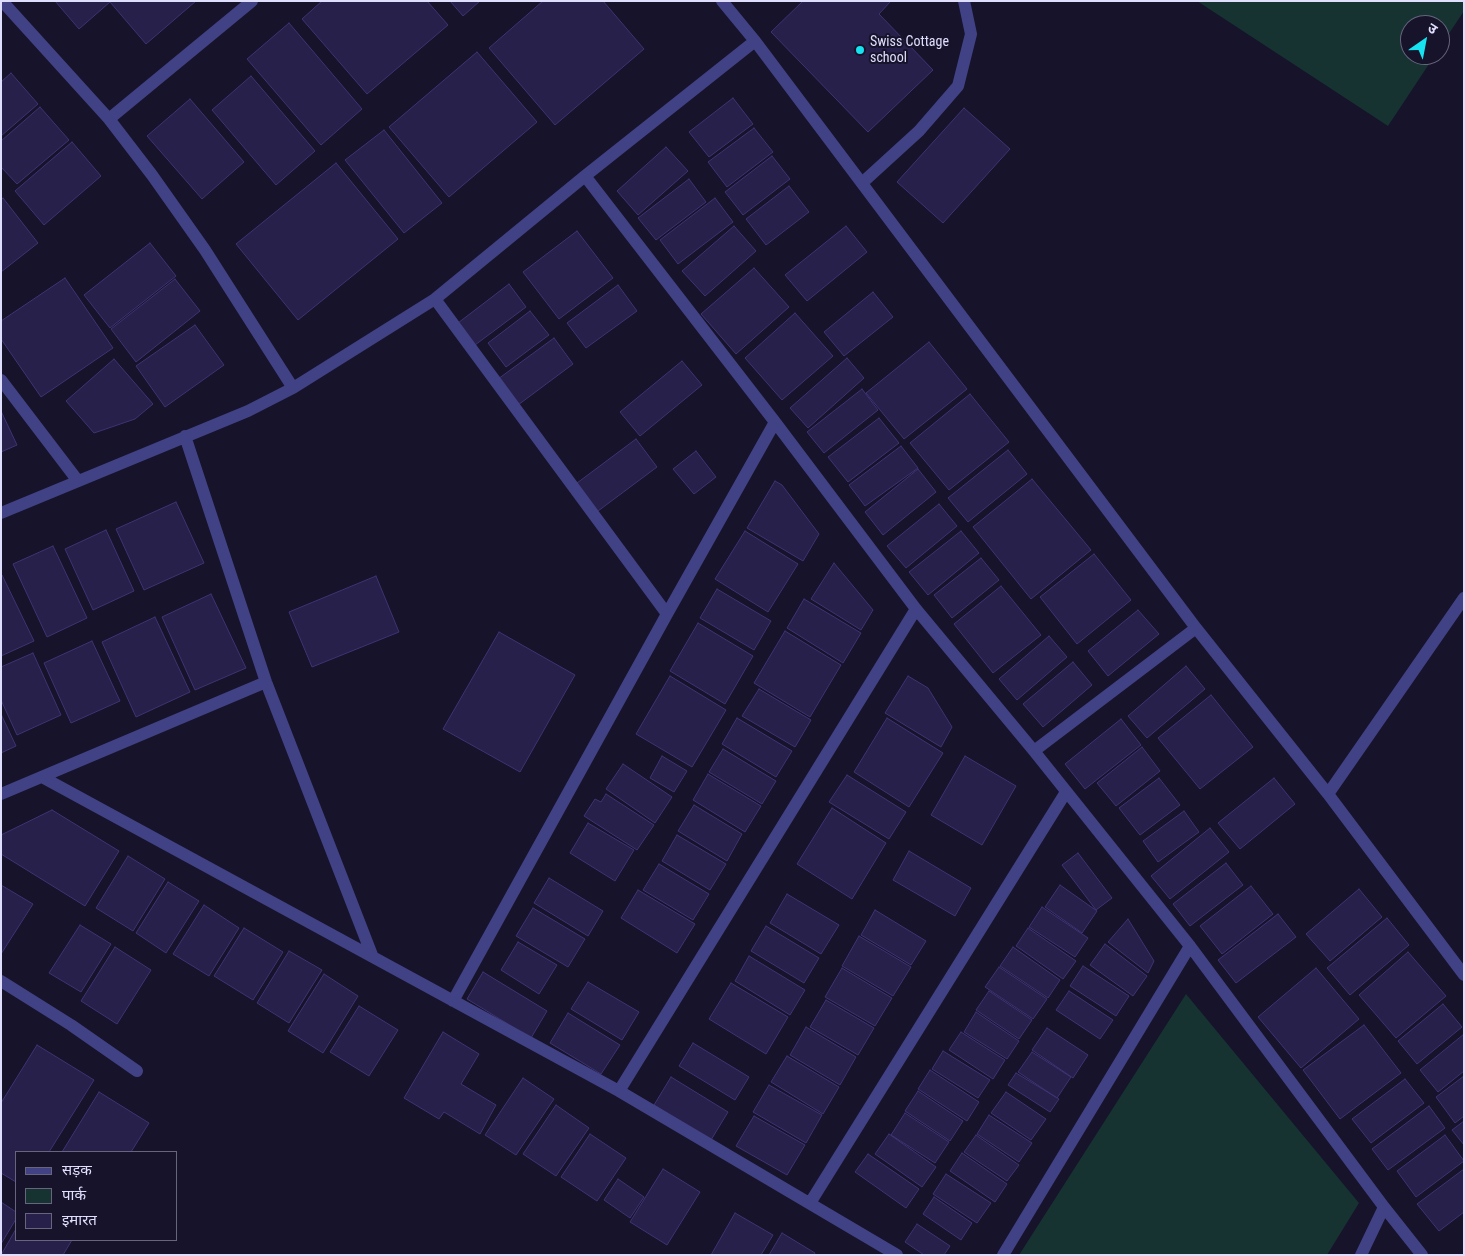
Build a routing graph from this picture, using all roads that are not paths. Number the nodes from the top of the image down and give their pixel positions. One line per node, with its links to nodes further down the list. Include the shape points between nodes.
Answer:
1 (2, 1): 6 (street)
2 (252, 1): 6 (street)
3 (722, 1): 5 (street)
4 (964, 1): 8 (street, via 971,34 958,86 919,132)
5 (755, 41): 7 (street); 8 (street)
6 (110, 119): 11 (street, via 205,250)
7 (585, 176): 9 (street); 12 (street)
8 (862, 184): 19 (street)
9 (435, 299): 11 (street); 18 (street)
10 (1, 380): 14 (street)
11 (294, 388): 13 (street, via 248,411)
12 (775, 422): 17 (street); 18 (street)
13 (185, 436): 14 (street); 20 (street)
14 (78, 481): 15 (street)
15 (1, 513)
16 (1464, 598): 25 (street)
17 (916, 609): 21 (street); 32 (street)
18 (667, 614): 30 (street)
19 (1196, 628): 21 (street); 25 (street)
20 (266, 682): 22 (street); 27 (street)
21 (1034, 750): 23 (street)
22 (42, 777): 24 (street); 27 (street)
23 (1066, 792): 26 (street); 33 (street)
24 (1, 794)
25 (1328, 794): 28 (street)
26 (1190, 946): 34 (street); 36 (street)
27 (372, 955): 30 (street)
28 (1464, 975)
29 (1, 981): 31 (street)
30 (453, 1001): 32 (street)
31 (137, 1071)
32 (620, 1091): 33 (street)
33 (810, 1204): 35 (street)
34 (1384, 1207): 37 (street); 38 (street)
35 (897, 1255)
36 (1003, 1255)
37 (1360, 1255)
38 (1422, 1255)

